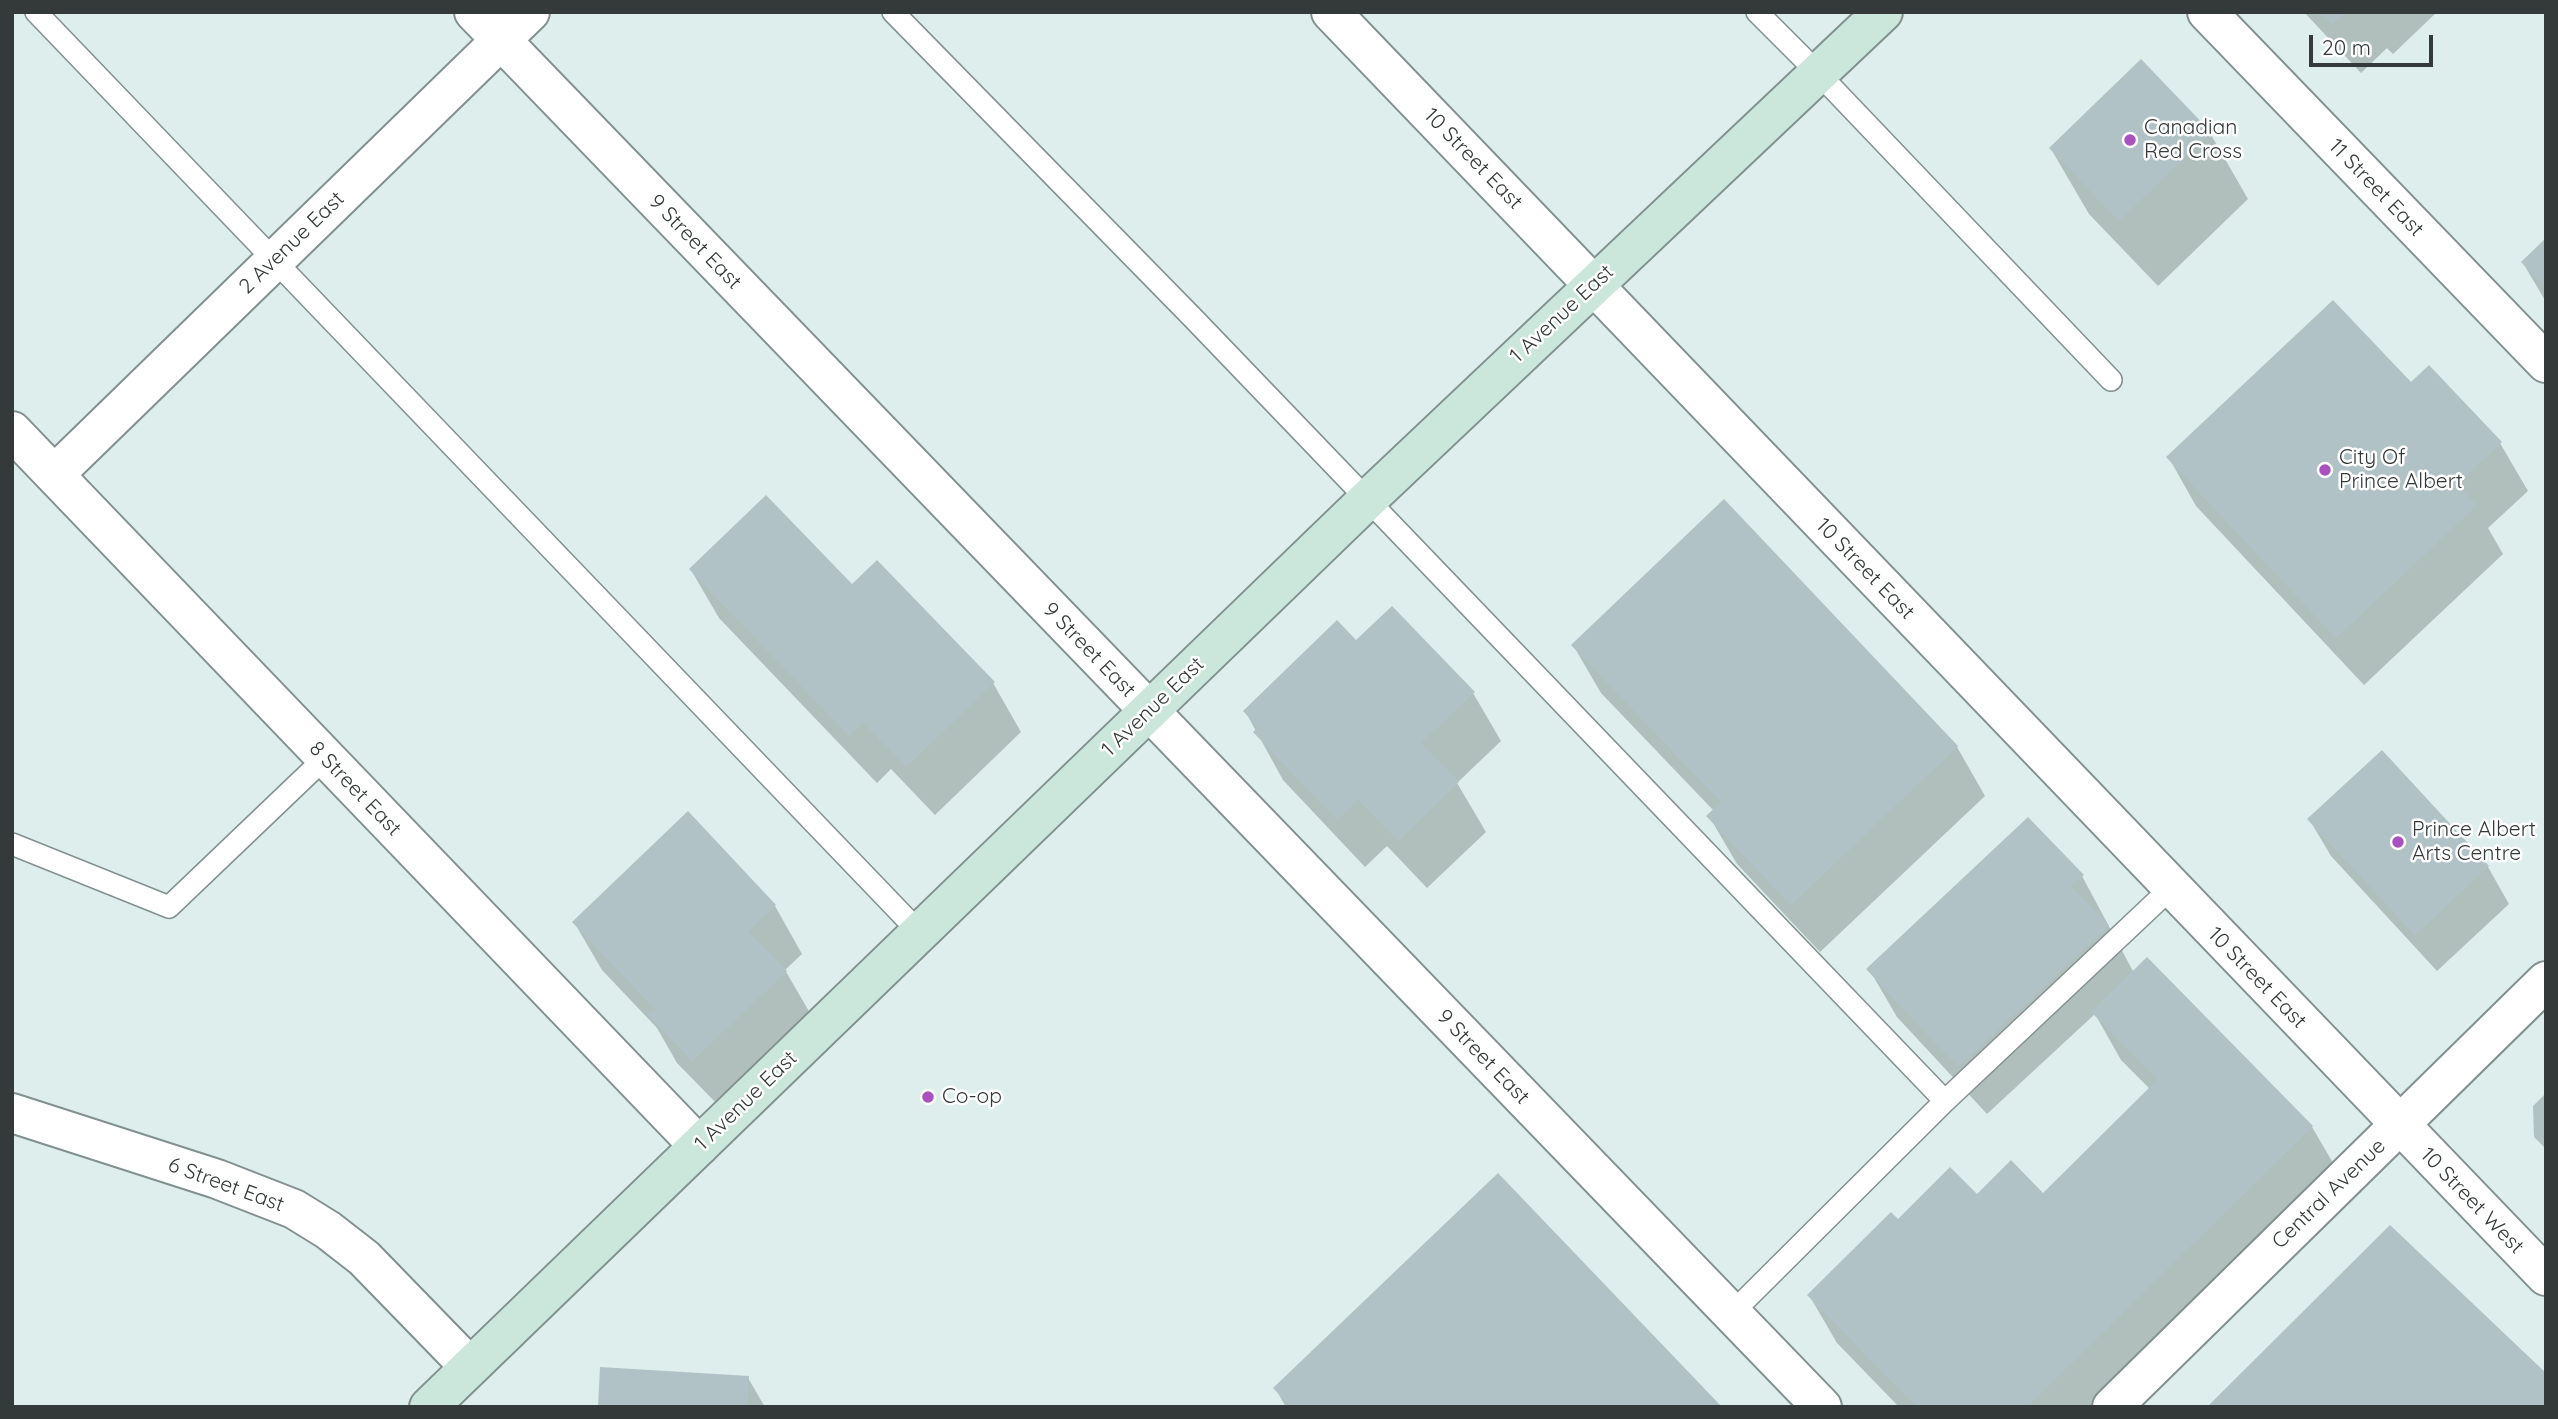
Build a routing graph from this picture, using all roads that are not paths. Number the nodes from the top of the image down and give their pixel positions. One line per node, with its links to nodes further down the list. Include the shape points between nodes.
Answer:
1 (36, 12): 11 (lane)
2 (474, 12): 9 (street, 9 Street East)
3 (530, 12): 9 (street, 2 Avenue East)
4 (893, 12): 17 (lane)
5 (1331, 12): 12 (street, 10 Street East)
6 (1757, 12): 10 (lane)
7 (1883, 12): 10 (street, 1 Avenue East)
8 (2207, 12): 13 (street, 11 Street East)
9 (501, 40): 11 (street, 2 Avenue East); 18 (street, 9 Street East)
10 (1819, 74): 12 (street, 1 Avenue East); 14 (lane)
11 (275, 259): 16 (street, 2 Avenue East); 22 (lane)
12 (1593, 285): 17 (street, 1 Avenue East); 21 (street, 10 Street East)
13 (2546, 363)
14 (2111, 380)
15 (12, 431): 16 (street, 8 Street East)
16 (55, 474): 19 (street, 8 Street East)
17 (1367, 500): 18 (street, 1 Avenue East); 24 (lane)
18 (1148, 711): 22 (street, 1 Avenue East); 29 (street, 9 Street East)
19 (325, 758): 20 (lane, via 169,907); 27 (street, 8 Street East)
20 (12, 844)
21 (2171, 888): 24 (lane); 26 (street, 10 Street East)
22 (920, 933): 27 (street, 1 Avenue East)
23 (2546, 981): 26 (street, Central Avenue)
24 (1945, 1101): 29 (lane)
25 (12, 1113): 30 (street, 6 Street East, via 294,1209 364,1258)
26 (2399, 1125): 28 (street, 10 Street West); 33 (street, Central Avenue)
27 (699, 1146): 30 (street, 1 Avenue East)
28 (2546, 1276)
29 (1732, 1313): 32 (street, 9 Street East)
30 (469, 1366): 31 (street, 1 Avenue East)
31 (429, 1407)
32 (1822, 1407)
33 (2112, 1407)

